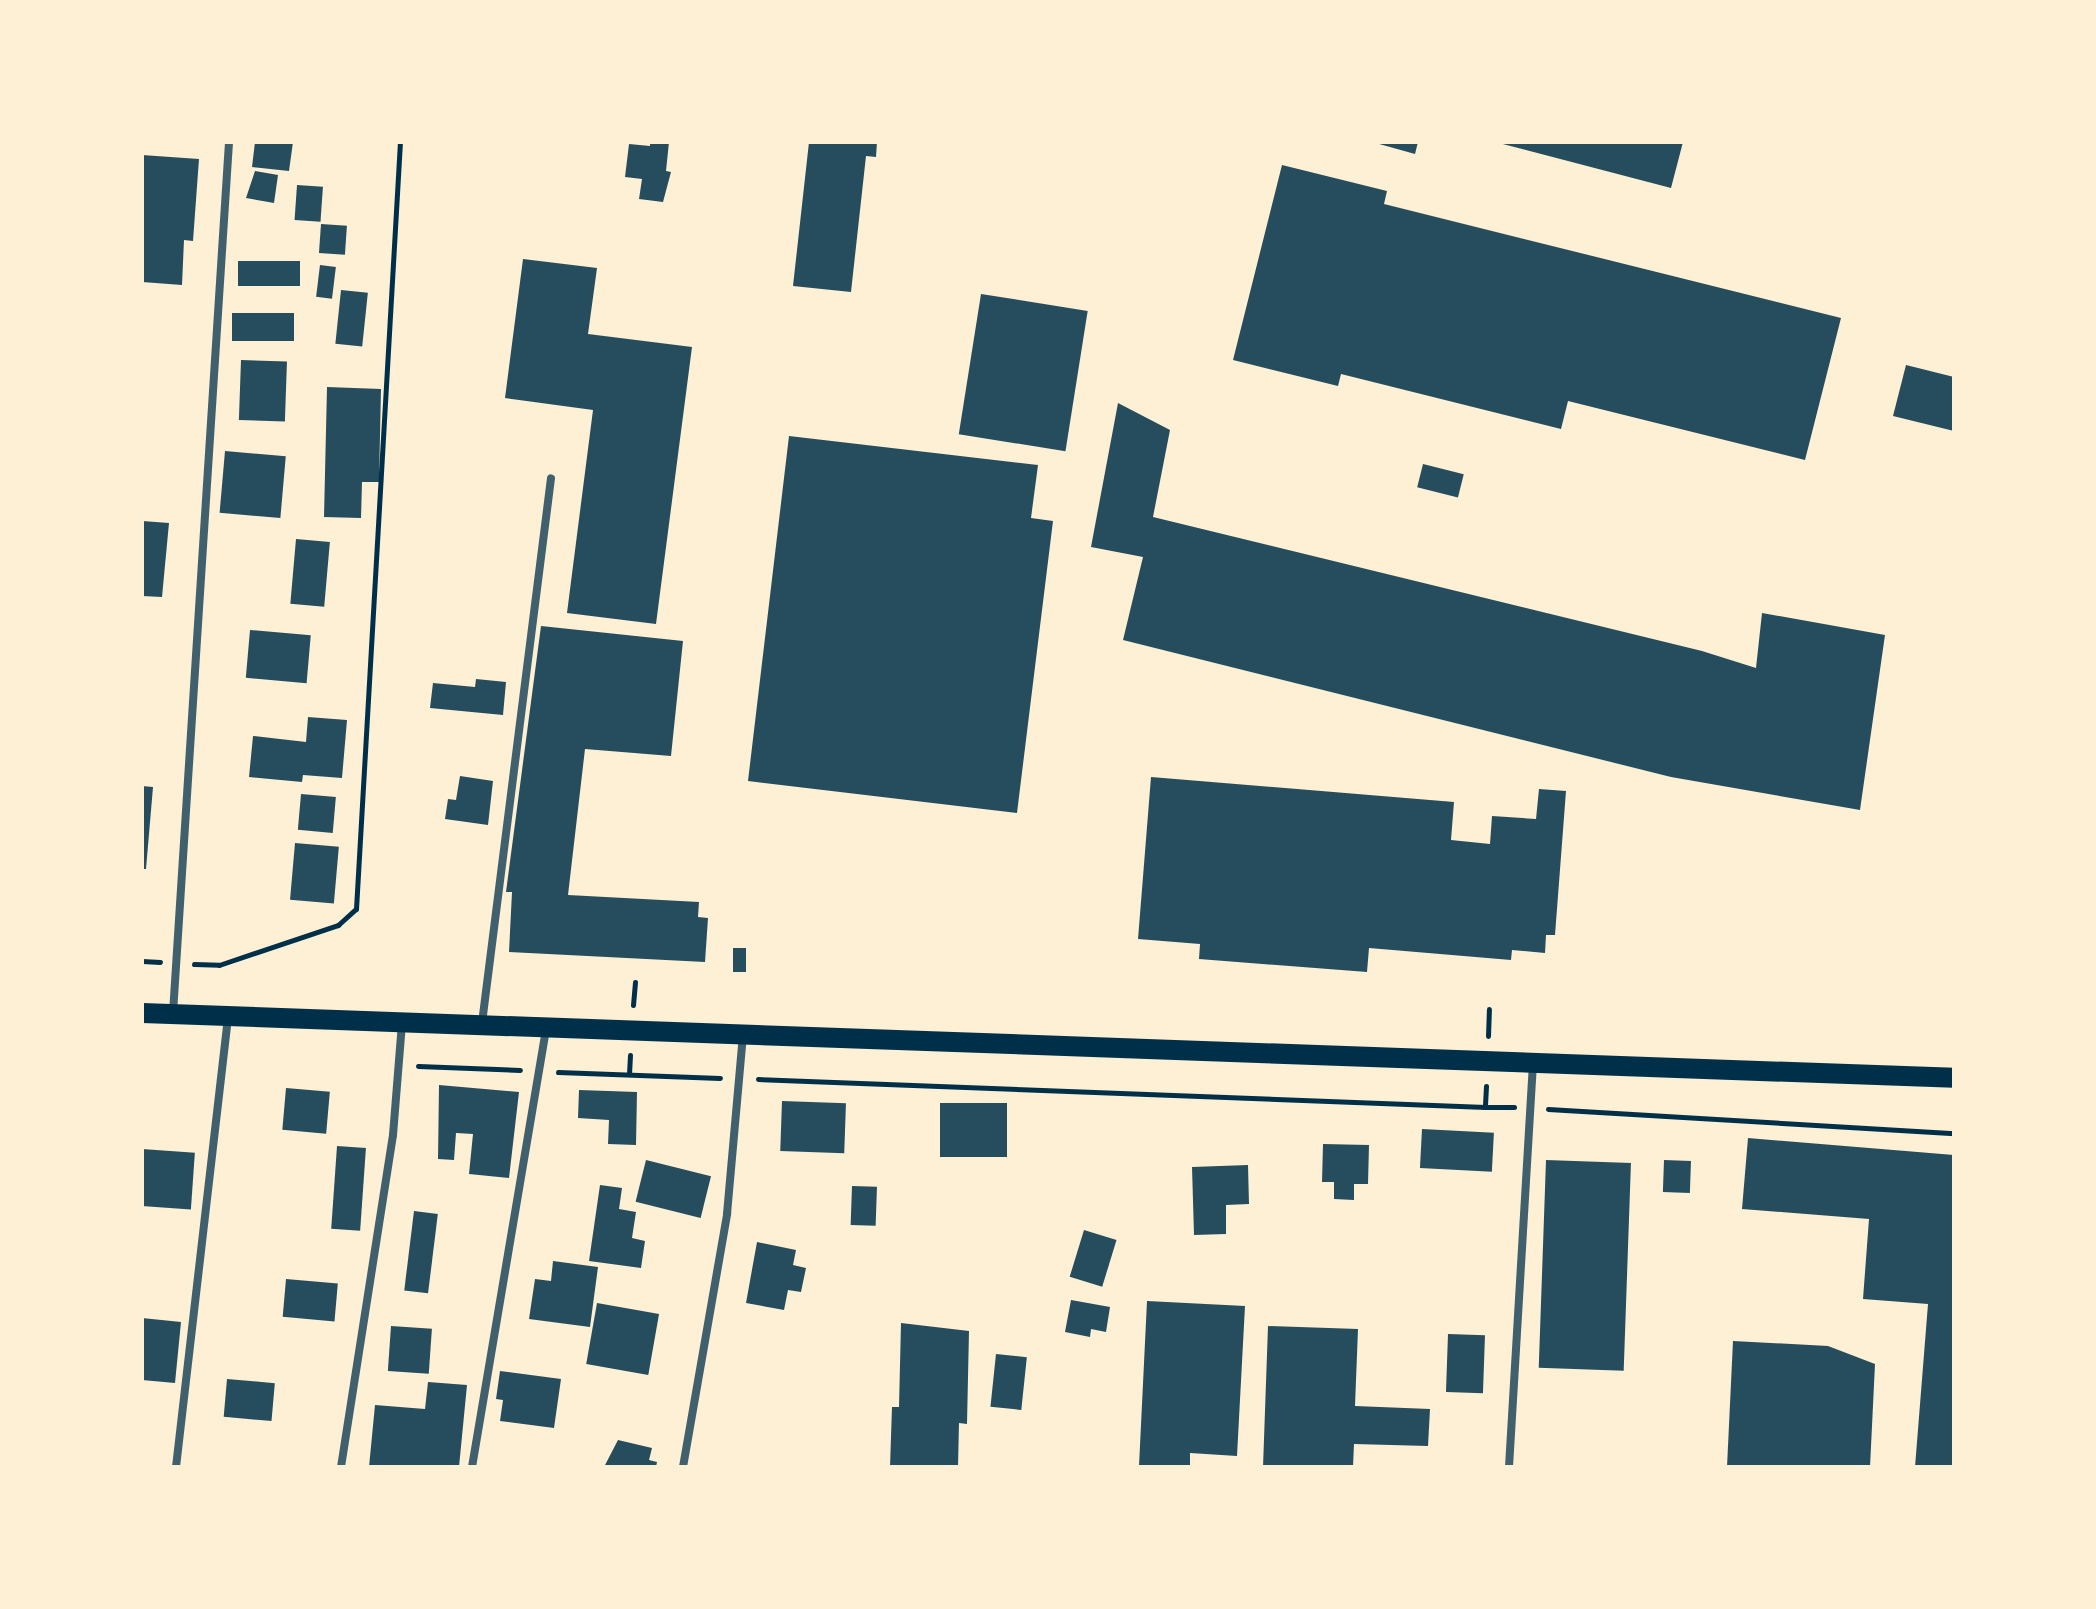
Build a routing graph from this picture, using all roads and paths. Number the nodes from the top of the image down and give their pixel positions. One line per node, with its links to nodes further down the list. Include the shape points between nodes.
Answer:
1 (229, 142): 7 (street)
2 (400, 142): 4 (path, via 356,909 338,925)
3 (551, 478): 10 (street)
4 (219, 965)
5 (1489, 1009): 13 (path)
6 (142, 1013): 7 (main road)
7 (173, 1014): 8 (main road)
8 (228, 1016): 9 (main road); 22 (street)
9 (402, 1021): 10 (main road); 15 (street)
10 (482, 1023): 11 (main road)
11 (547, 1025): 12 (main road); 16 (street)
12 (743, 1031): 13 (main road); 18 (street)
13 (1487, 1060): 14 (main road); 19 (path)
14 (1533, 1062): 17 (main road); 20 (street)
15 (399, 1065): 16 (path); 23 (street, via 393,1135)
16 (539, 1071): 18 (path); 24 (street)
17 (1954, 1078)
18 (740, 1079): 19 (path); 25 (street, via 727,1214)
19 (1485, 1107): 20 (path)
20 (1530, 1108): 21 (path); 26 (street)
21 (1954, 1133)
22 (176, 1467)
23 (341, 1467)
24 (472, 1467)
25 (683, 1467)
26 (1509, 1467)

